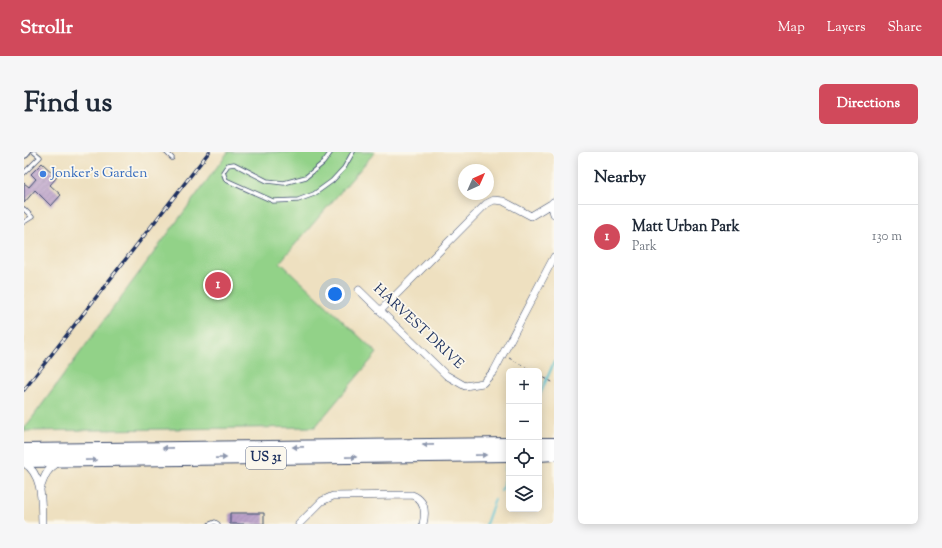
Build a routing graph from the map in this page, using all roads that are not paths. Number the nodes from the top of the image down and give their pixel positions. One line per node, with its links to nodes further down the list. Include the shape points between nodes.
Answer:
1 (34, 152): 6 (lane, via 40,157)
2 (166, 152): 5 (lane)
3 (331, 152): 4 (lane, via 323,163 306,177 284,183 267,181 234,164 228,165 223,172 226,180 273,201 298,200 314,194 332,181)
4 (354, 152)
5 (172, 158)
6 (24, 173)
7 (552, 202): 9 (street); 13 (street, via 531,216 503,201 494,200 486,204)
8 (24, 209): 10 (lane, via 32,217)
9 (554, 214)
10 (24, 222)
11 (554, 257): 13 (street, HARVEST DRIVE, via 494,371 483,383 465,386 446,375)
12 (359, 290): 13 (street, HARVEST DRIVE)
13 (380, 311)
14 (506, 444): 17 (highway, US 31, one-way to 17)
15 (542, 444): 16 (highway)
16 (554, 444)
17 (24, 450)
18 (554, 454): 20 (highway)
19 (506, 455): 21 (highway, US 31, one-way to 19)
20 (542, 455)
21 (63, 460): 22 (highway, US 31); 23 (street, via 48,470)
22 (24, 462): 23 (street, via 33,471)
23 (40, 489): 24 (street)
24 (42, 524)
25 (210, 524): 26 (lane)
26 (218, 524)
27 (299, 524): 28 (street, via 319,503 329,497 341,495 412,495 420,499 423,505)
28 (423, 524)

